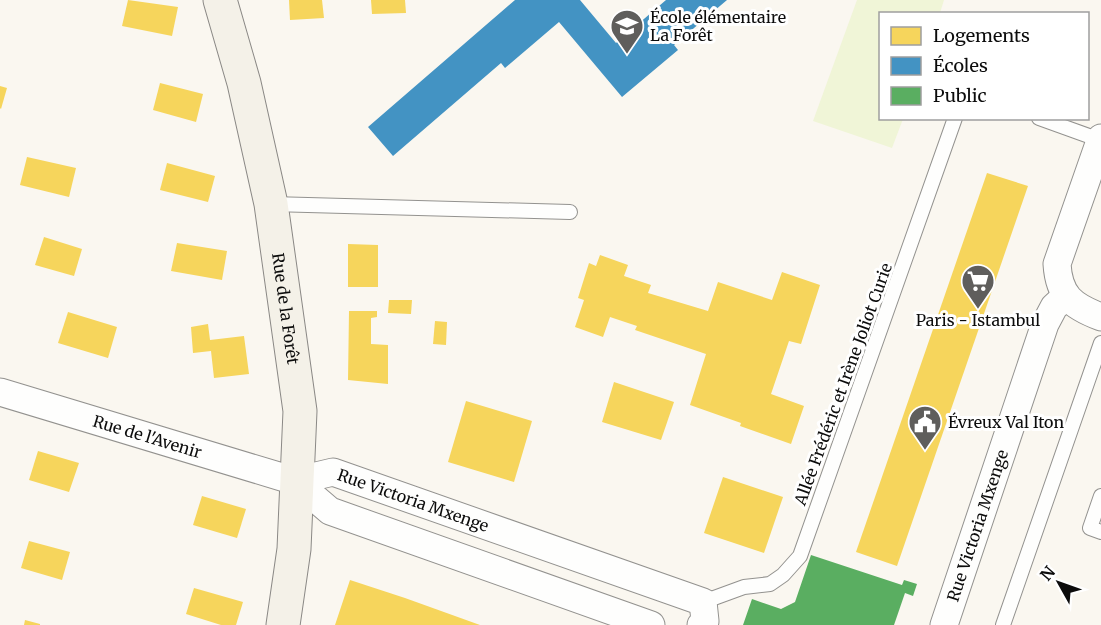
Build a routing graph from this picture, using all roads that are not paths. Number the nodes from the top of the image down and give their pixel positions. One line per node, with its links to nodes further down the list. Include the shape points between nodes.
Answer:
1 (220, 0): 5 (street, Rue de la Forêt, via 244,83)
2 (954, 120): 14 (lane, Allée Frédéric et Irène Joliot Curie, via 800,556 770,584 744,587)
3 (1045, 120): 4 (lane)
4 (1101, 139): 7 (street, via 1057,264 1059,283)
5 (271, 204): 6 (lane); 11 (street, Rue de la Forêt, via 300,411)
6 (570, 212)
7 (1066, 296): 8 (street, via 1081,309); 17 (street, Rue Victoria Mxenge, via 1054,307 1041,334)
8 (1101, 317)
9 (1101, 343): 18 (lane)
10 (0, 392): 11 (street, Rue de l'Avenir)
11 (295, 481): 14 (street, Rue Victoria Mxenge, via 333,472); 15 (street, Rue de la Forêt, via 294,549); 16 (street, via 330,511)
12 (1101, 496): 13 (lane, via 1090,528)
13 (1101, 532)
14 (702, 613)
15 (283, 625)
16 (651, 625)
17 (945, 625)
18 (1003, 625)

